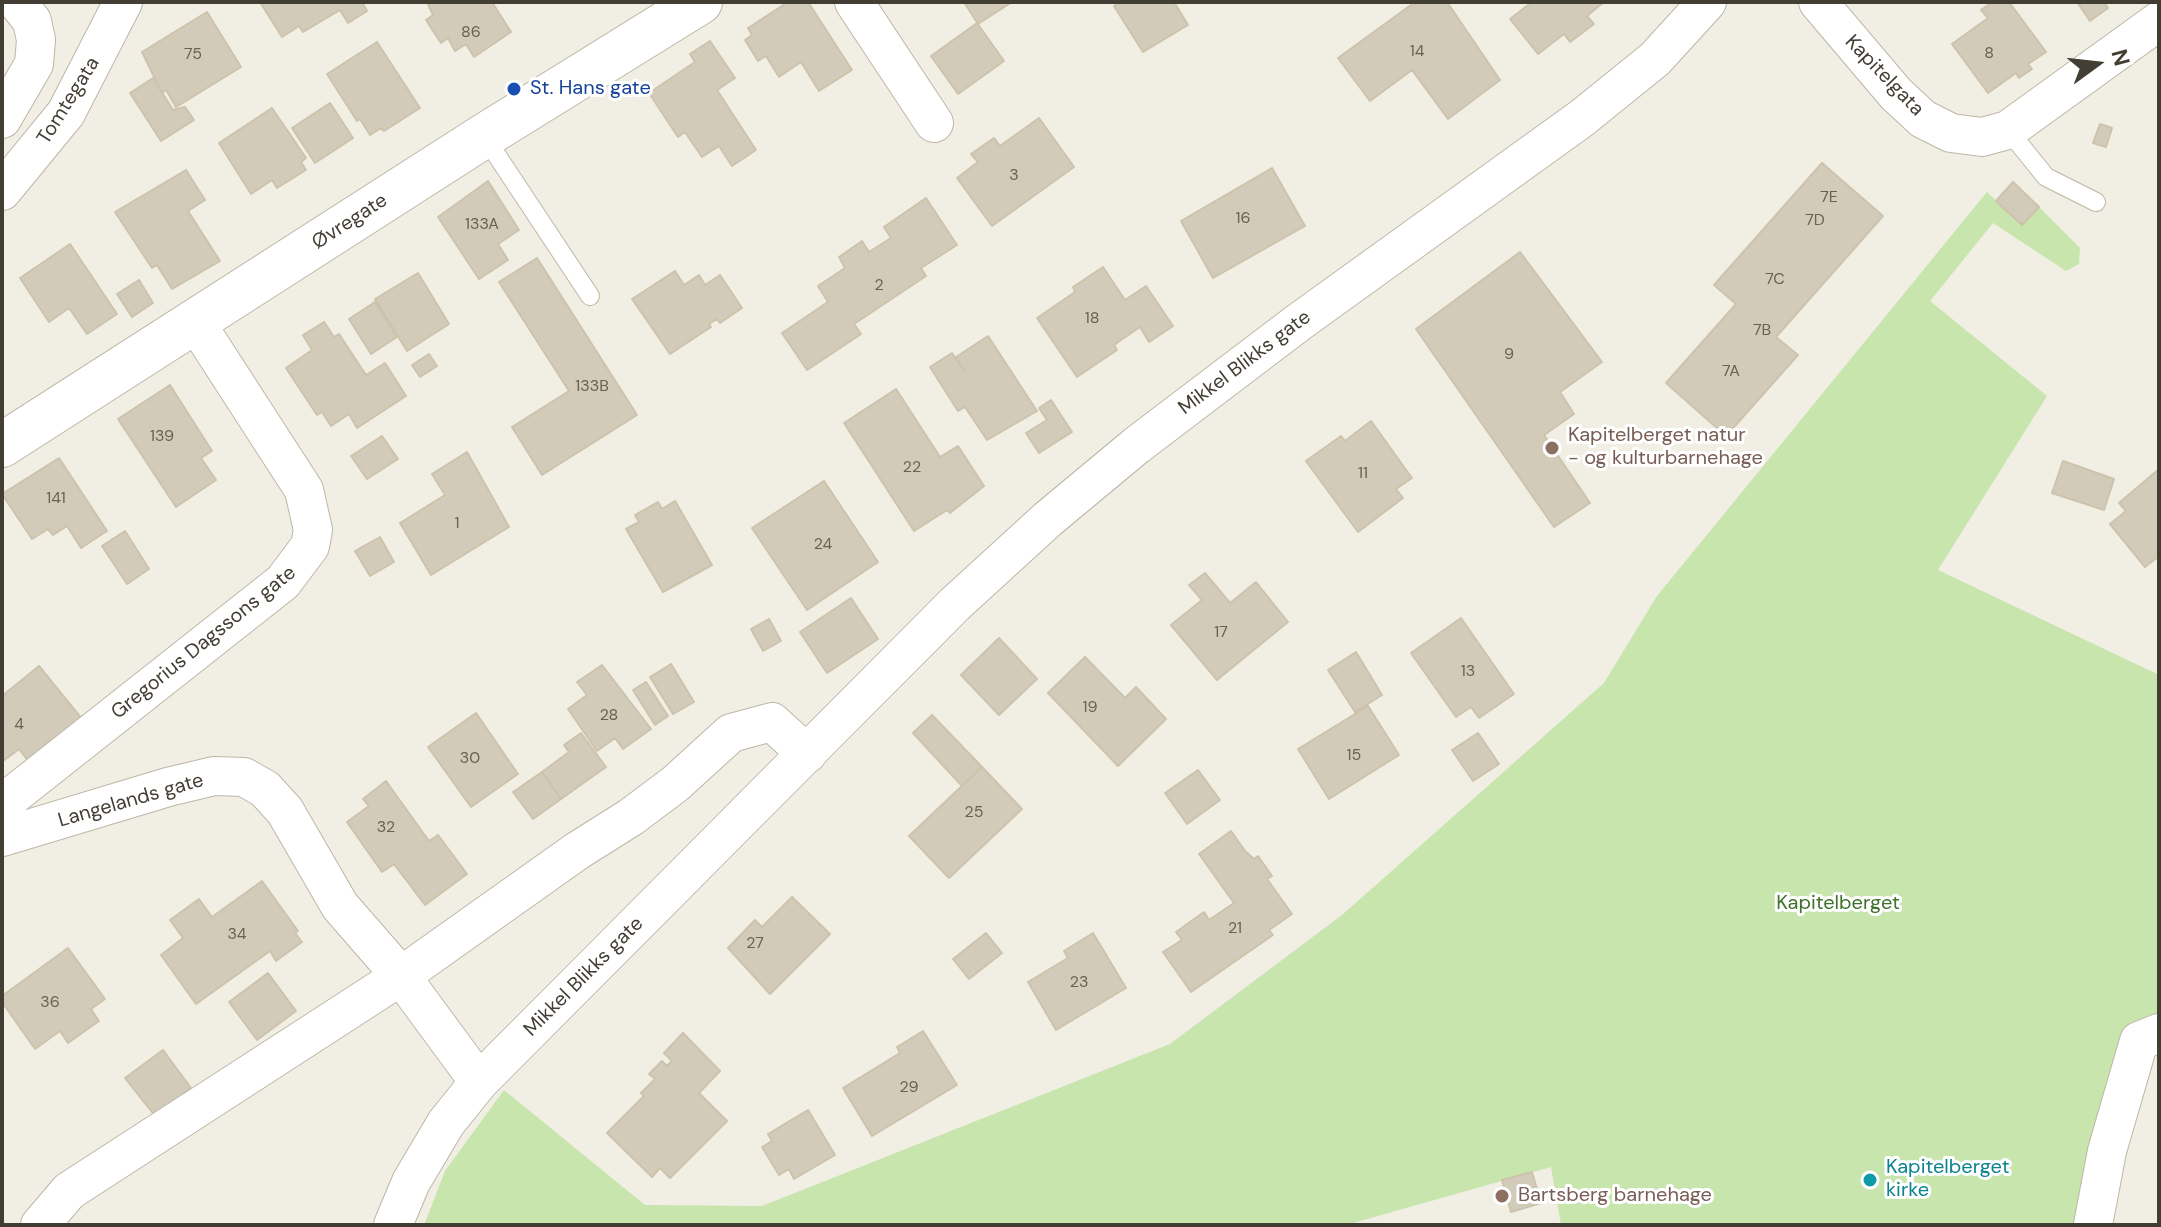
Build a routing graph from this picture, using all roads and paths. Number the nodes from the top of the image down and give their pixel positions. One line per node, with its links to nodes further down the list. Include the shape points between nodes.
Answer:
1 (17, 2): 8 (street, via 32,21 34,64)
2 (123, 2): 12 (street, Tomtegata, via 66,113)
3 (700, 2): 11 (street, Øvregate)
4 (854, 2): 9 (street)
5 (1707, 2): 17 (street, Mikkel Blikks gate, via 1655,59 1582,118 1299,322 1059,510 955,604)
6 (1818, 2): 10 (street, Kapitelgata, via 1923,119 1951,133 1982,137)
7 (2159, 21): 10 (street)
8 (2, 119)
9 (934, 123)
10 (2008, 130): 13 (lane, via 2046,177)
11 (484, 136): 14 (lane); 15 (street, Øvregate)
12 (2, 191)
13 (2096, 202)
14 (590, 296)
15 (196, 323): 16 (street, Øvregate); 18 (street, Gregorius Dagssons gate, via 304,490 313,530 310,546 283,582)
16 (2, 445)
17 (807, 754): 20 (street, via 772,722 731,733 631,817); 22 (street, Mikkel Blikks gate)
18 (2, 804)
19 (2, 837): 20 (street, Langelands gate, via 168,787 214,776 244,777 265,789 285,811 340,906)
20 (401, 976): 22 (street, Langelands gate); 23 (street, via 69,1191)
21 (2159, 1033): 25 (street, via 2139,1041 2107,1151)
22 (479, 1082): 24 (street, Mikkel Blikks gate, via 446,1123)
23 (40, 1225)
24 (393, 1225)
25 (2093, 1225)

